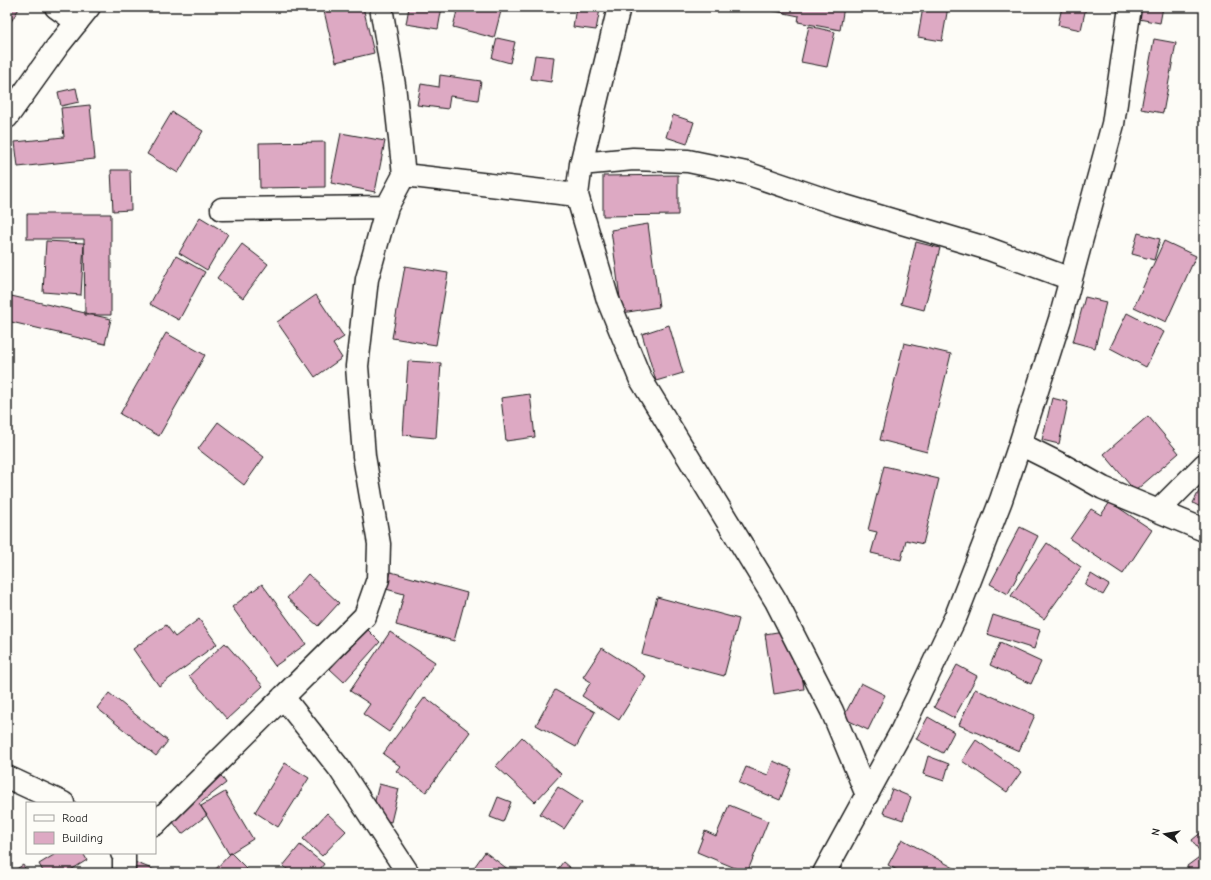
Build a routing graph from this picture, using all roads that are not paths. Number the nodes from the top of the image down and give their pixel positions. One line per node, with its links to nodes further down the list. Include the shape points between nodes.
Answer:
1 (56, 7): 5 (street)
2 (381, 7): 8 (street, via 394,85)
3 (619, 7): 7 (street)
4 (1130, 7): 12 (street, via 1113,124)
5 (83, 14): 6 (street)
6 (7, 117)
7 (581, 164): 9 (street); 12 (street, via 633,159 688,161 746,173 838,204 989,249)
8 (404, 175): 9 (street); 10 (street)
9 (577, 195): 19 (street, via 608,300 640,378 776,601 832,711)
10 (387, 207): 11 (street); 17 (street, via 367,279 357,366 364,456 378,544 378,579 365,616)
11 (222, 209)
12 (1070, 279): 13 (street, via 1060,319)
13 (1020, 444): 15 (street, via 1103,488); 19 (street, via 956,616 900,734)
14 (1204, 465): 15 (street)
15 (1158, 511): 16 (street)
16 (1204, 530)
17 (283, 697): 21 (street); 22 (street, via 339,768)
18 (7, 777): 20 (street)
19 (867, 794): 23 (street)
20 (61, 802)
21 (156, 823)
22 (408, 873)
23 (824, 873)

